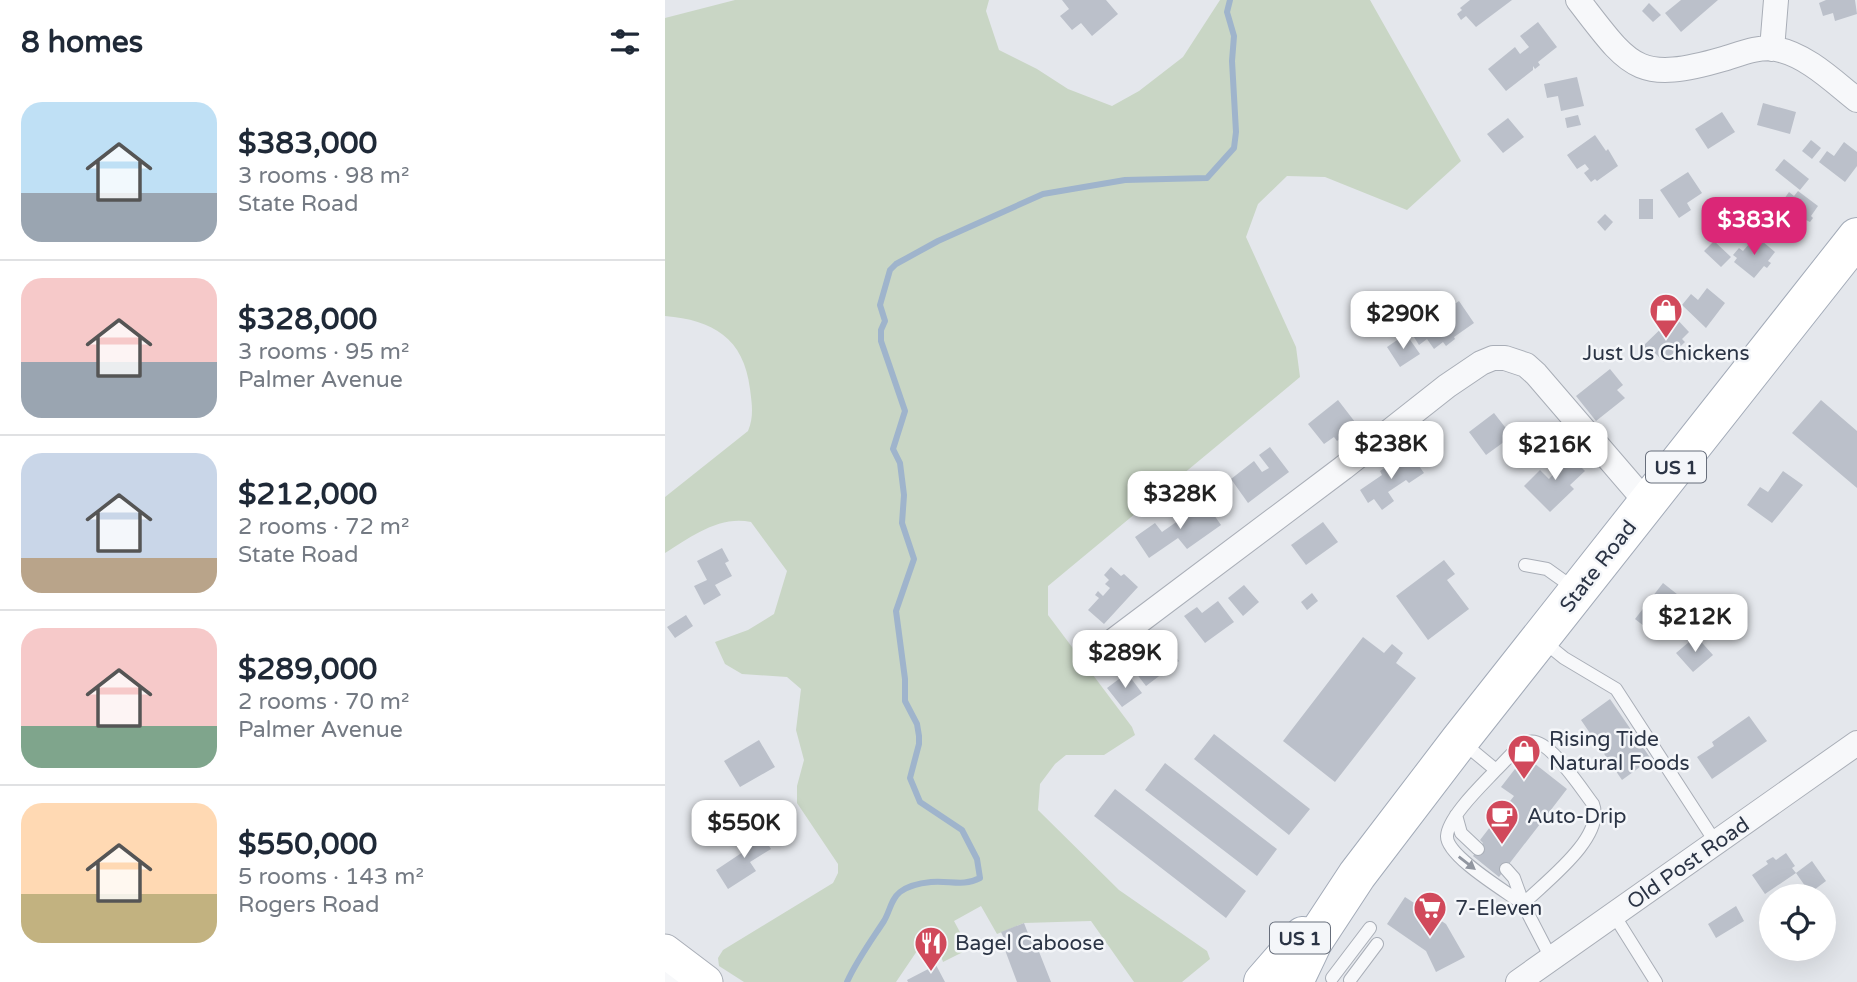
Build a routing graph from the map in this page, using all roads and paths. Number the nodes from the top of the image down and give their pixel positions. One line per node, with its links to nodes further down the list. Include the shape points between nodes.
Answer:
1 (1578, 0): 3 (street, via 1611,43 1648,69 1685,69)
2 (1776, 0): 3 (street)
3 (1772, 49): 4 (street, via 1800,58)
4 (1857, 100)
5 (1857, 237): 6 (main road, State Road / US 1)
6 (1647, 503): 8 (main road, State Road / US 1); 10 (street, via 1536,374 1515,360 1493,358 1447,386)
7 (1525, 565): 8 (lane, via 1547,569)
8 (1578, 591): 9 (main road, State Road / US 1)
9 (1540, 638): 11 (main road, State Road / US 1); 15 (lane, via 1616,689)
10 (1101, 650)
11 (1459, 740): 13 (lane); 18 (main road, State Road / US 1)
12 (1857, 743): 15 (street, Old Post Road)
13 (1496, 770): 14 (lane); 19 (lane, via 1526,743 1542,744 1596,813 1588,836 1575,853)
14 (1456, 815): 16 (lane, via 1461,833); 19 (lane, one-way to 19, via 1447,836 1454,852)
15 (1716, 843): 20 (street, Old Post Road)
16 (1478, 849)
17 (1506, 869): 19 (lane)
18 (1341, 897): 28 (main road, State Road / US 1); 29 (main road, State Road / US 1)
19 (1523, 904): 23 (lane)
20 (1614, 915): 23 (street, Old Post Road); 31 (lane)
21 (1370, 928): 25 (lane)
22 (1377, 944): 26 (lane)
23 (1551, 958): 30 (street, Old Post Road)
24 (669, 963): 27 (main road)
25 (1332, 978)
26 (1350, 980)
27 (706, 982)
28 (1263, 982)
29 (1294, 982)
30 (1518, 982)
31 (1656, 982)

